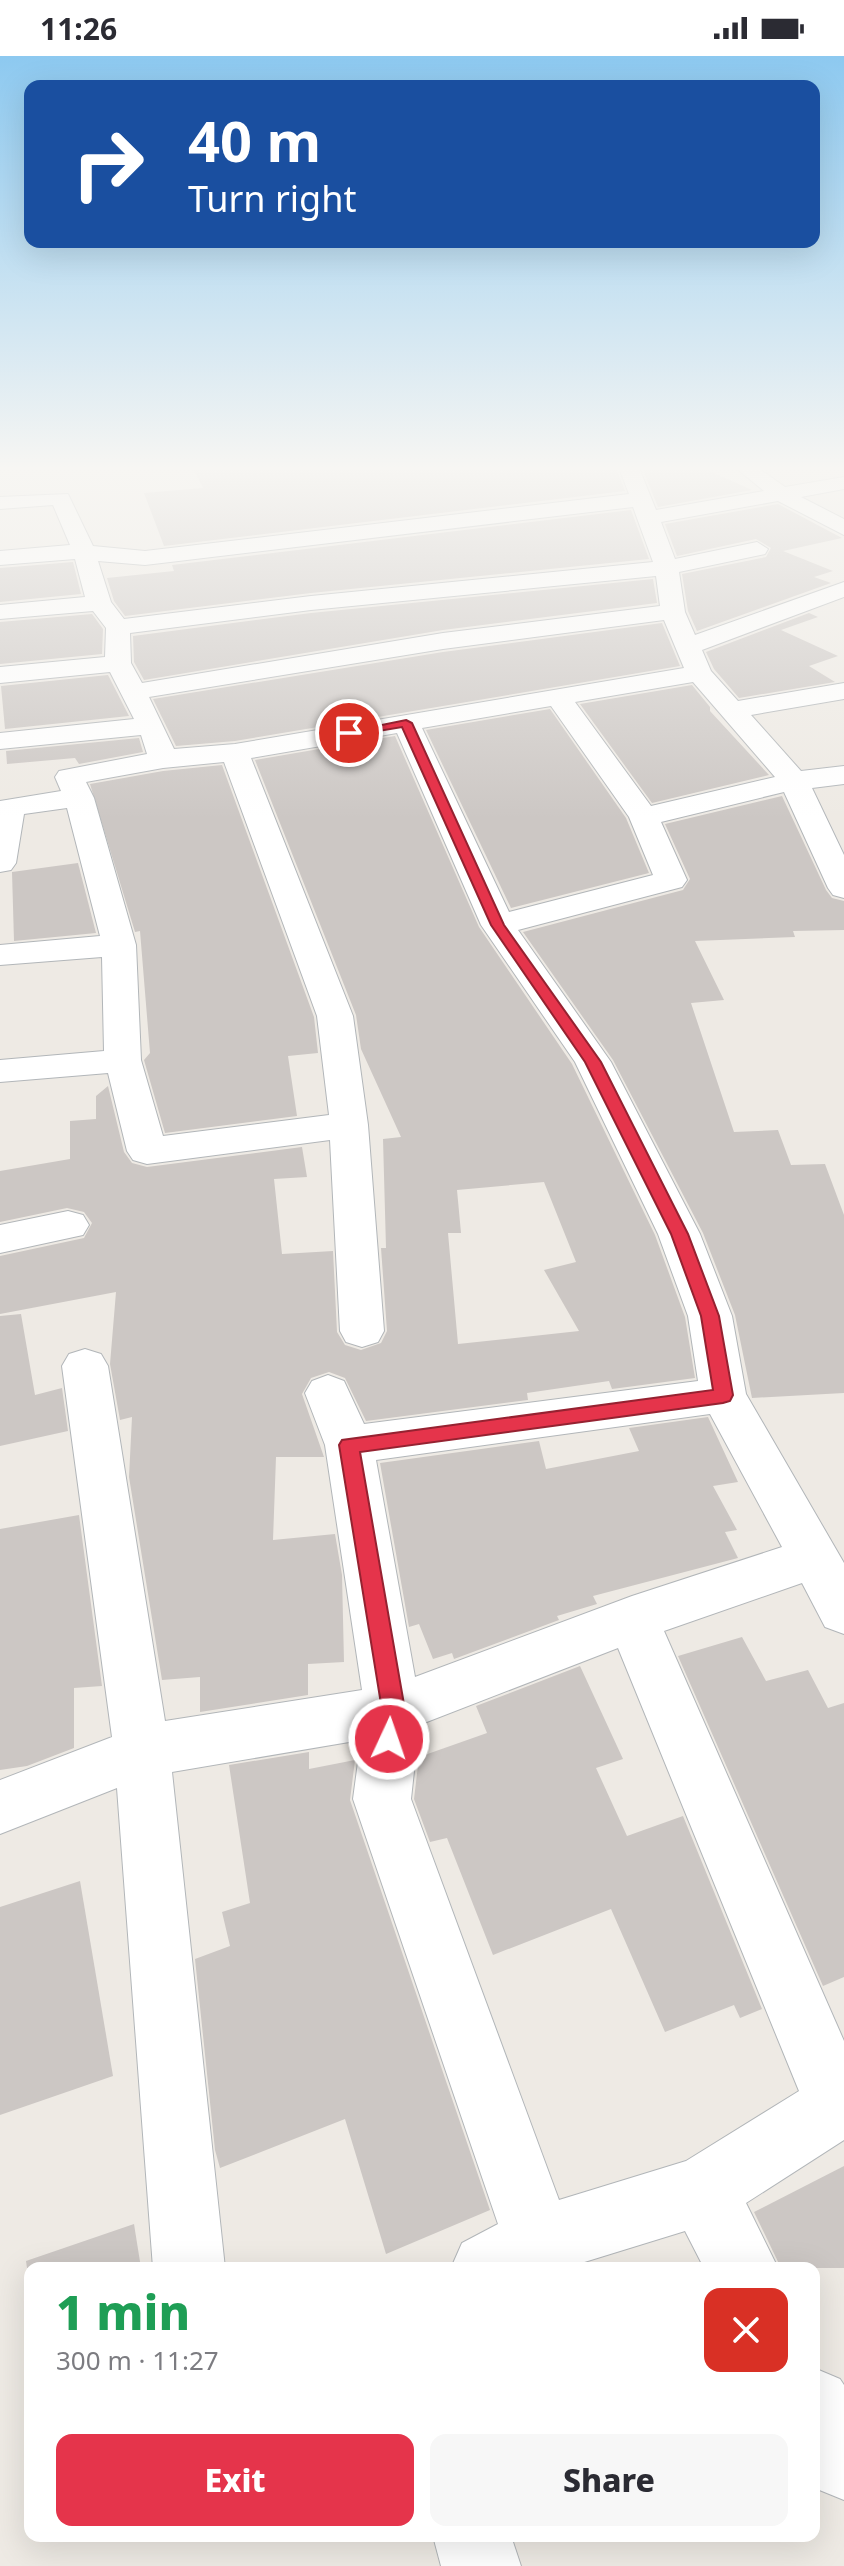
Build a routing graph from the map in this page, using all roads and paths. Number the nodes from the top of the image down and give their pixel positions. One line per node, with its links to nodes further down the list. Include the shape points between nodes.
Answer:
1 (94, 585): 8 (street)
2 (300, 585): 9 (street)
3 (429, 585): 7 (street)
4 (484, 585): 7 (street)
5 (669, 585): 11 (street)
6 (844, 589): 13 (street)
7 (432, 590): 9 (street)
8 (99, 603): 10 (street); 12 (street)
9 (311, 603): 12 (street)
10 (0, 612)
11 (673, 612): 13 (street); 18 (street, via 443,641)
12 (118, 627): 14 (street)
13 (689, 646): 15 (street)
14 (118, 663): 16 (street); 18 (street)
15 (699, 673): 19 (street); 20 (street)
16 (0, 675)
17 (844, 691): 20 (street)
18 (134, 692): 22 (street)
19 (559, 699): 21 (street); 29 (street)
20 (731, 710): 27 (street)
21 (406, 723): 24 (street); 32 (street)
22 (151, 726): 23 (street); 25 (street)
23 (0, 741)
24 (235, 752): 25 (street); 37 (street, via 335,1016)
25 (163, 759): 28 (street, via 69,777)
26 (844, 775): 27 (street)
27 (794, 781): 29 (street); 31 (street)
28 (79, 798): 30 (street, via 10,807); 33 (street)
29 (644, 817): 32 (street, via 671,880)
30 (0, 863)
31 (844, 888)
32 (498, 925): 43 (street, via 593,1062 679,1234 710,1316)
33 (119, 945): 34 (street); 35 (street)
34 (0, 955)
35 (123, 1060): 36 (street); 37 (street, via 147,1151)
36 (0, 1071)
37 (349, 1125): 40 (street)
38 (68, 1225): 39 (street)
39 (0, 1239)
40 (362, 1331)
41 (85, 1366): 49 (street)
42 (328, 1393): 44 (street)
43 (723, 1395): 44 (street); 45 (street)
44 (349, 1445): 48 (street)
45 (814, 1558): 46 (street); 47 (street)
46 (844, 1611)
47 (632, 1619): 48 (street); 51 (street)
48 (393, 1710): 49 (street); 53 (street, via 382,1799)
49 (142, 1751): 50 (street); 54 (street)
50 (0, 1807)
51 (841, 2103): 52 (street)
52 (702, 2191): 53 (street); 55 (street)
53 (513, 2255)
54 (188, 2262)
55 (739, 2262)
56 (820, 2416): 57 (street)
57 (844, 2462)
58 (474, 2542): 59 (street)
59 (481, 2566)

